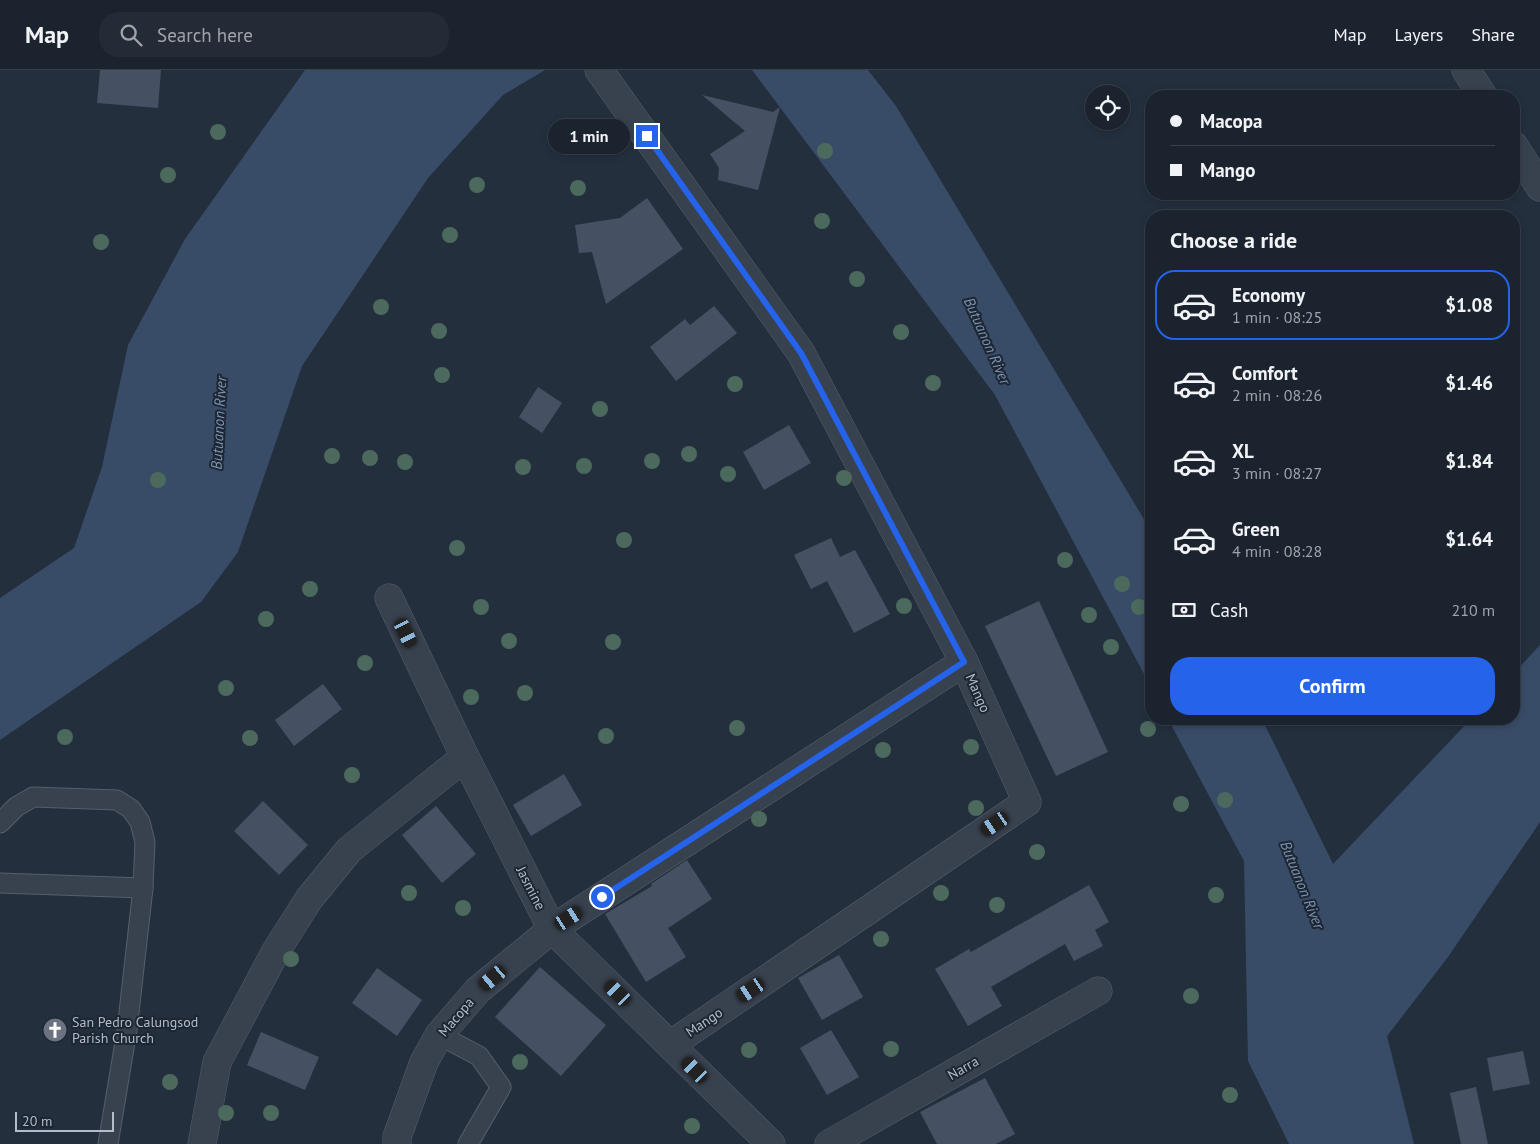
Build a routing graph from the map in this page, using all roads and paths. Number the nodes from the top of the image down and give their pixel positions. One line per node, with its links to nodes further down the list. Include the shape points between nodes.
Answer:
1 (600, 70): 7 (street, Mango, via 801,353)
2 (1466, 70): 3 (street)
3 (1479, 90)
4 (1520, 155): 5 (street)
5 (1540, 187)
6 (389, 598): 8 (street, Jasmine)
7 (964, 662): 12 (street, Macopa); 15 (street, Mango, via 1027,802)
8 (465, 757): 12 (street, Jasmine); 17 (street, via 349,850 309,899 276,951 217,1062)
9 (0, 823): 11 (lane, via 16,807 33,797 117,800 131,809 140,822 145,842)
10 (0, 883): 11 (lane)
11 (143, 888): 16 (lane, via 127,1030)
12 (552, 929): 14 (street, Macopa, via 478,990); 15 (street, Jasmine)
13 (1098, 991): 21 (street, Narra)
14 (439, 1035): 18 (street, Macopa, via 424,1062); 19 (lane, via 479,1056 501,1088)
15 (670, 1045): 20 (street, Jasmine)
16 (108, 1144)
17 (202, 1144)
18 (397, 1144)
19 (468, 1144)
20 (771, 1144)
21 (828, 1144)

